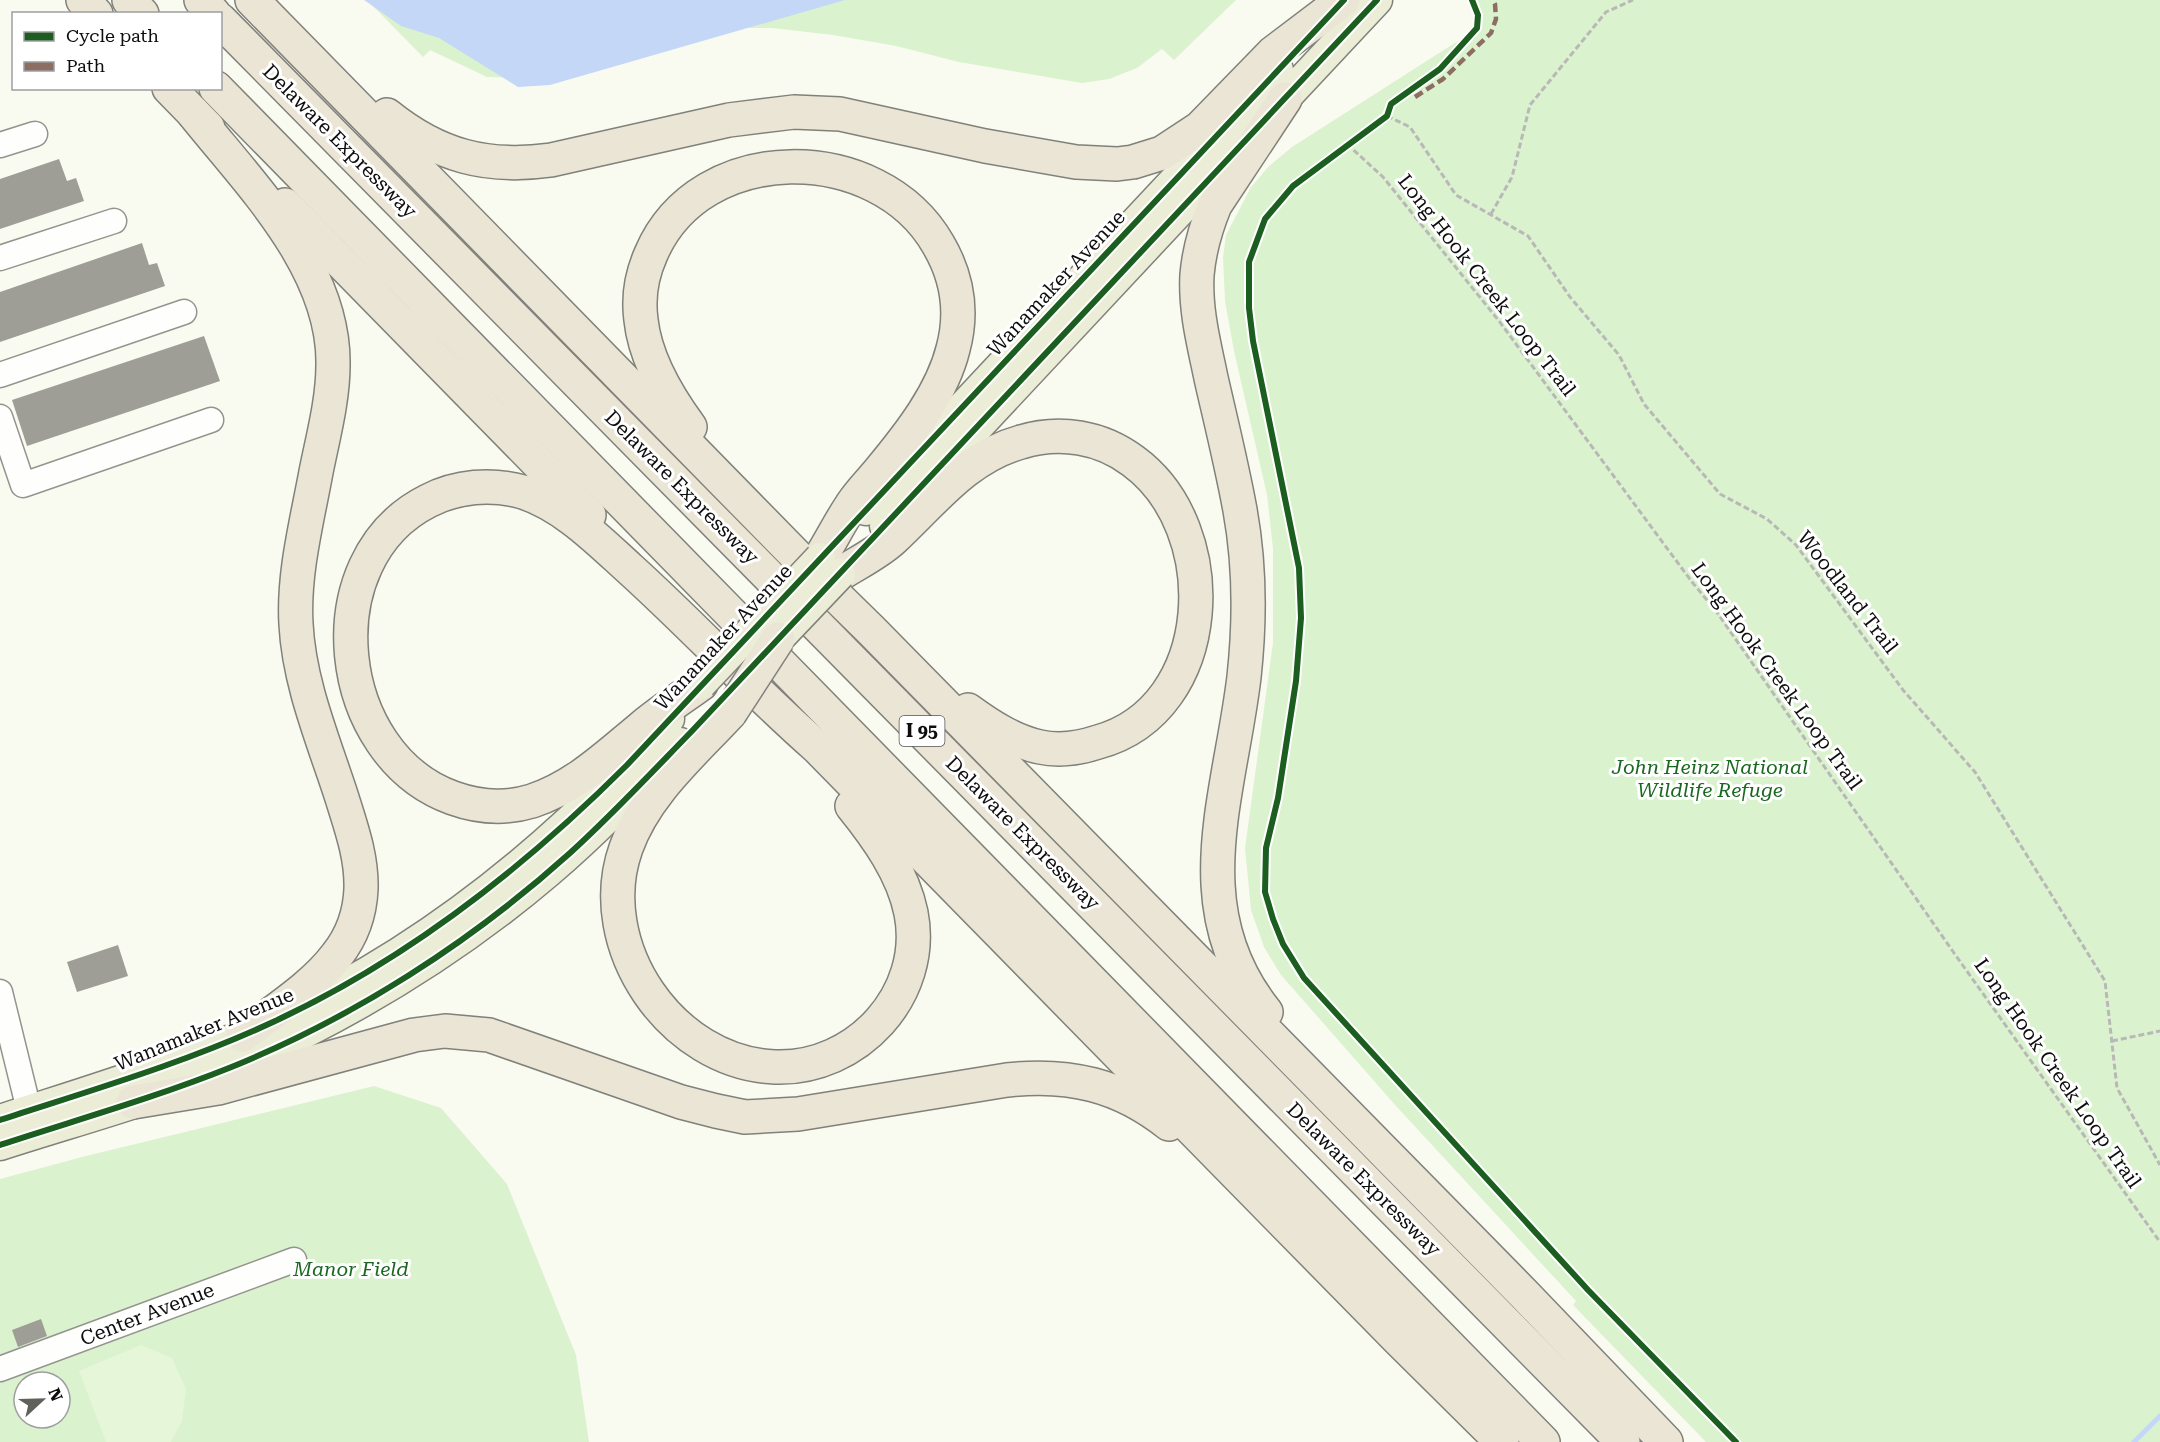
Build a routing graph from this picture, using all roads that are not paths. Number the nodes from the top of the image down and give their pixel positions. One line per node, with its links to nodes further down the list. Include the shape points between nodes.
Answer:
1 (83, 0): 7 (highway)
2 (129, 0): 8 (highway)
3 (201, 0): 9 (highway)
4 (252, 0): 11 (highway)
5 (1343, 0): 11 (highway, via 1273,53 1189,137 1162,153 1117,164 1023,154 840,114 794,112 737,118 551,160 510,164 482,161 454,154 416,136); 25 (main road, Wanamaker Avenue)
6 (1377, 0): 14 (main road, Wanamaker Avenue)
7 (94, 12)
8 (140, 12)
9 (212, 12)
10 (222, 22): 43 (highway, Delaware Expressway / I 95)
11 (297, 45): 24 (highway)
12 (171, 90): 15 (highway)
13 (218, 90): 42 (highway, I 95)
14 (1285, 99): 25 (main road, Wanamaker Avenue); 36 (highway, via 1215,205 1197,276 1200,324 1240,511 1248,581 1247,645 1218,845 1216,884 1225,936 1240,973 1275,1024 1324,1077)
15 (194, 114): 26 (highway, via 602,528); 32 (highway, via 302,256 322,297 333,346 330,395 299,569 296,623 303,673 356,843 361,873 360,904 351,933 327,967)
16 (35, 134): 17 (street)
17 (0, 146)
18 (114, 221): 19 (street)
19 (0, 258)
20 (184, 312): 21 (street)
21 (0, 375)
22 (0, 417): 23 (street, via 23,485)
23 (211, 420)
24 (752, 510): 25 (highway, via 688,425 657,368 641,321 644,274 655,244 672,218 694,198 714,187 766,168 800,166 837,171 873,184 921,220 950,266 958,315 953,348 942,380 904,439 855,499); 27 (highway)
25 (830, 566): 27 (highway, via 891,541 944,487 996,452 1022,441 1062,436 1109,446 1141,467 1168,498 1186,534 1196,572 1190,644 1161,702 1139,722 1092,744 1052,748 1010,737 966,709); 28 (main road, Wanamaker Avenue, bridge); 29 (main road, Wanamaker Avenue, bridge)
26 (671, 606): 29 (highway, via 583,527 552,506 510,489 486,486 459,490 414,509 388,532 372,555 353,608 352,670 370,722 403,766 447,796 492,807 529,802 563,787 603,761 641,728); 30 (highway)
27 (870, 630): 36 (highway)
28 (778, 639): 29 (highway, bridge)
29 (717, 699): 30 (highway, via 634,831 620,874 620,921 639,979 676,1024 727,1056 753,1065 790,1067 842,1052 881,1022 905,980 913,932 903,886 883,849); 32 (main road, Wanamaker Avenue, via 627,765 553,837 449,918 375,968); 33 (main road, Wanamaker Avenue, via 628,797 570,853 464,938 378,993 290,1040 231,1067)
30 (777, 711): 38 (highway)
31 (0, 992): 34 (street)
32 (243, 1035): 34 (main road, Wanamaker Avenue, via 151,1071)
33 (133, 1102): 37 (main road, Wanamaker Avenue); 38 (highway, via 218,1088 397,1039 445,1031 489,1035 681,1102 745,1117 798,1114 1007,1080 1057,1078 1119,1093 1151,1110)
34 (29, 1110): 35 (main road, Wanamaker Avenue)
35 (0, 1120)
36 (1353, 1121): 44 (highway)
37 (0, 1145)
38 (1253, 1190): 41 (highway)
39 (294, 1260): 40 (street, Center Avenue)
40 (0, 1370)
41 (1502, 1442)
42 (1543, 1442)
43 (1623, 1442)
44 (1666, 1442)

